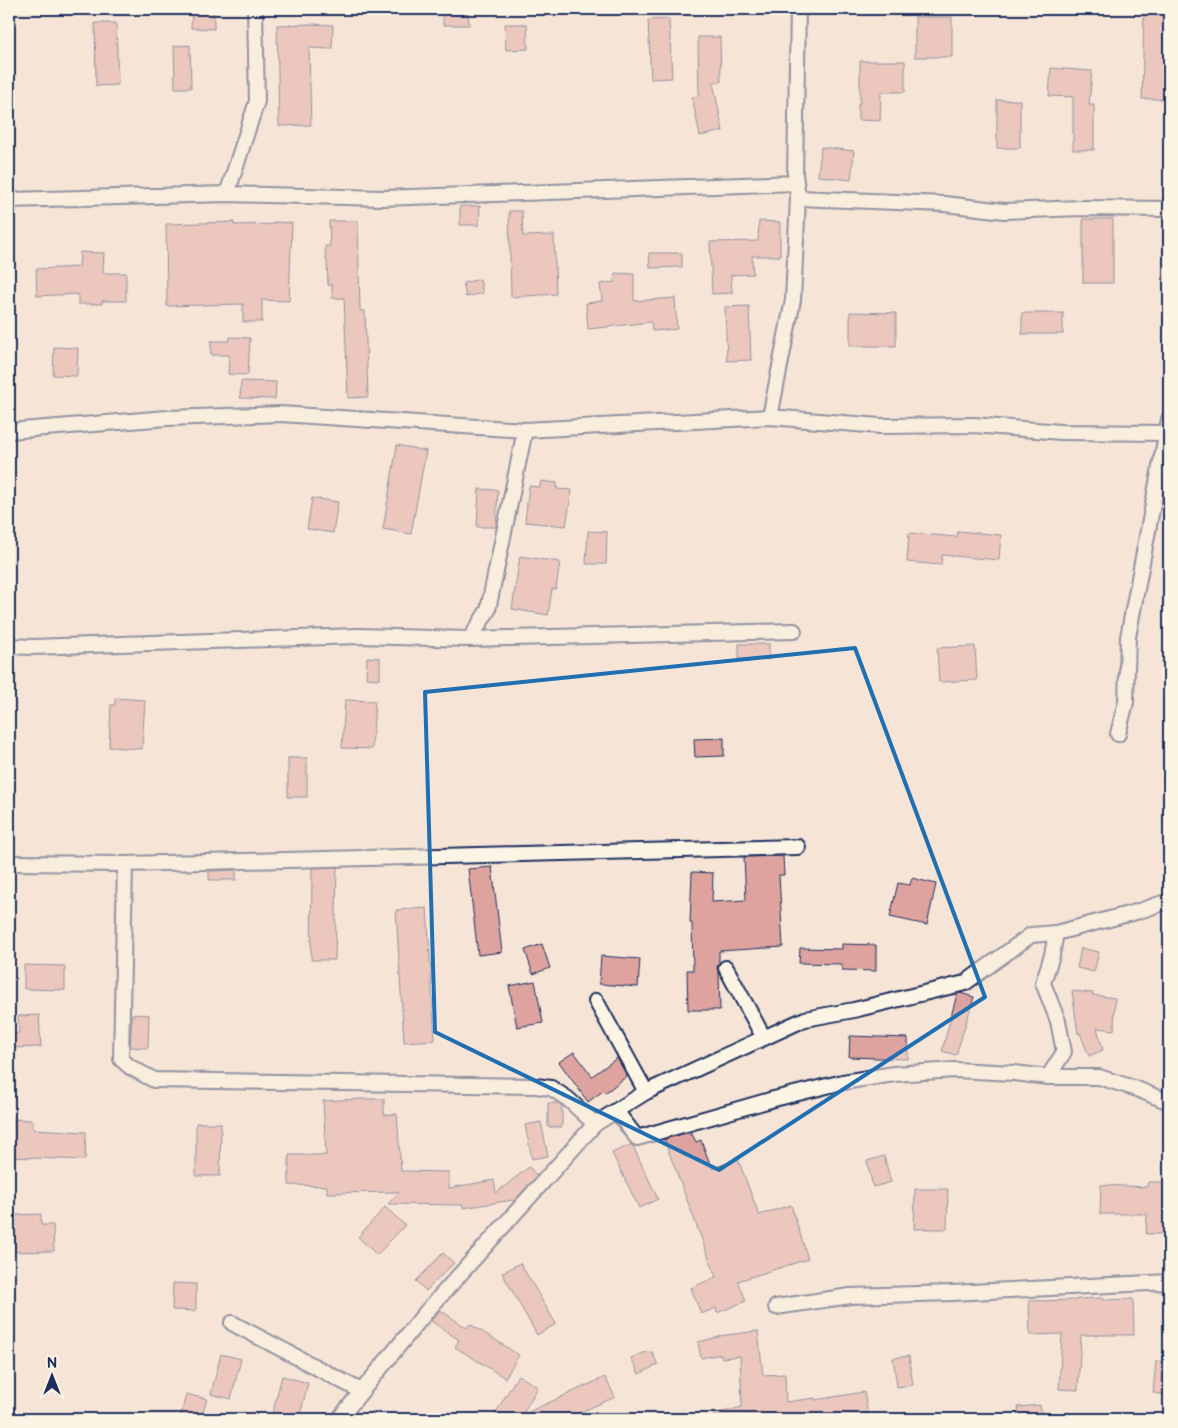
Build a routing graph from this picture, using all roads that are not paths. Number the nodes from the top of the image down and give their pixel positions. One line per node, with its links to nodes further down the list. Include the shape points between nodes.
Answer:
1 (255, 9): 4 (street, via 257,101)
2 (798, 9): 3 (street)
3 (796, 183): 4 (street, via 382,198); 5 (street)
4 (227, 194): 6 (street)
5 (798, 198): 7 (street, via 945,204 1004,211); 8 (street, via 792,300)
6 (9, 200)
7 (1169, 209)
8 (770, 417): 10 (street); 12 (street, via 880,426 973,425 1061,432)
9 (1169, 418): 12 (street)
10 (525, 430): 11 (street, via 280,414 167,418); 14 (street, via 488,610)
11 (9, 431)
12 (1167, 433): 16 (street, via 1128,637 1126,702)
13 (794, 631): 14 (street)
14 (470, 639): 15 (street, via 358,636)
15 (9, 646)
16 (1118, 734)
17 (798, 847): 19 (street)
18 (9, 863): 19 (street)
19 (125, 864): 29 (street, via 121,1059 130,1067 154,1080 536,1086 551,1088)
20 (1169, 901): 21 (street)
21 (1056, 933): 24 (street, via 1031,935 965,983 805,1019); 25 (street, via 1043,982 1058,1021 1064,1052)
22 (726, 968): 24 (street)
23 (596, 1001): 26 (street)
24 (764, 1038): 26 (street)
25 (1048, 1077): 27 (street, via 1100,1077); 28 (street, via 955,1070 894,1074 843,1082 774,1099 637,1138)
26 (646, 1092): 28 (street)
27 (1169, 1102)
28 (616, 1111): 29 (street)
29 (595, 1124): 33 (street, via 427,1311)
30 (1169, 1282): 31 (street, via 850,1296)
31 (776, 1307)
32 (232, 1323): 33 (street)
33 (361, 1391): 34 (street)
34 (339, 1419)

